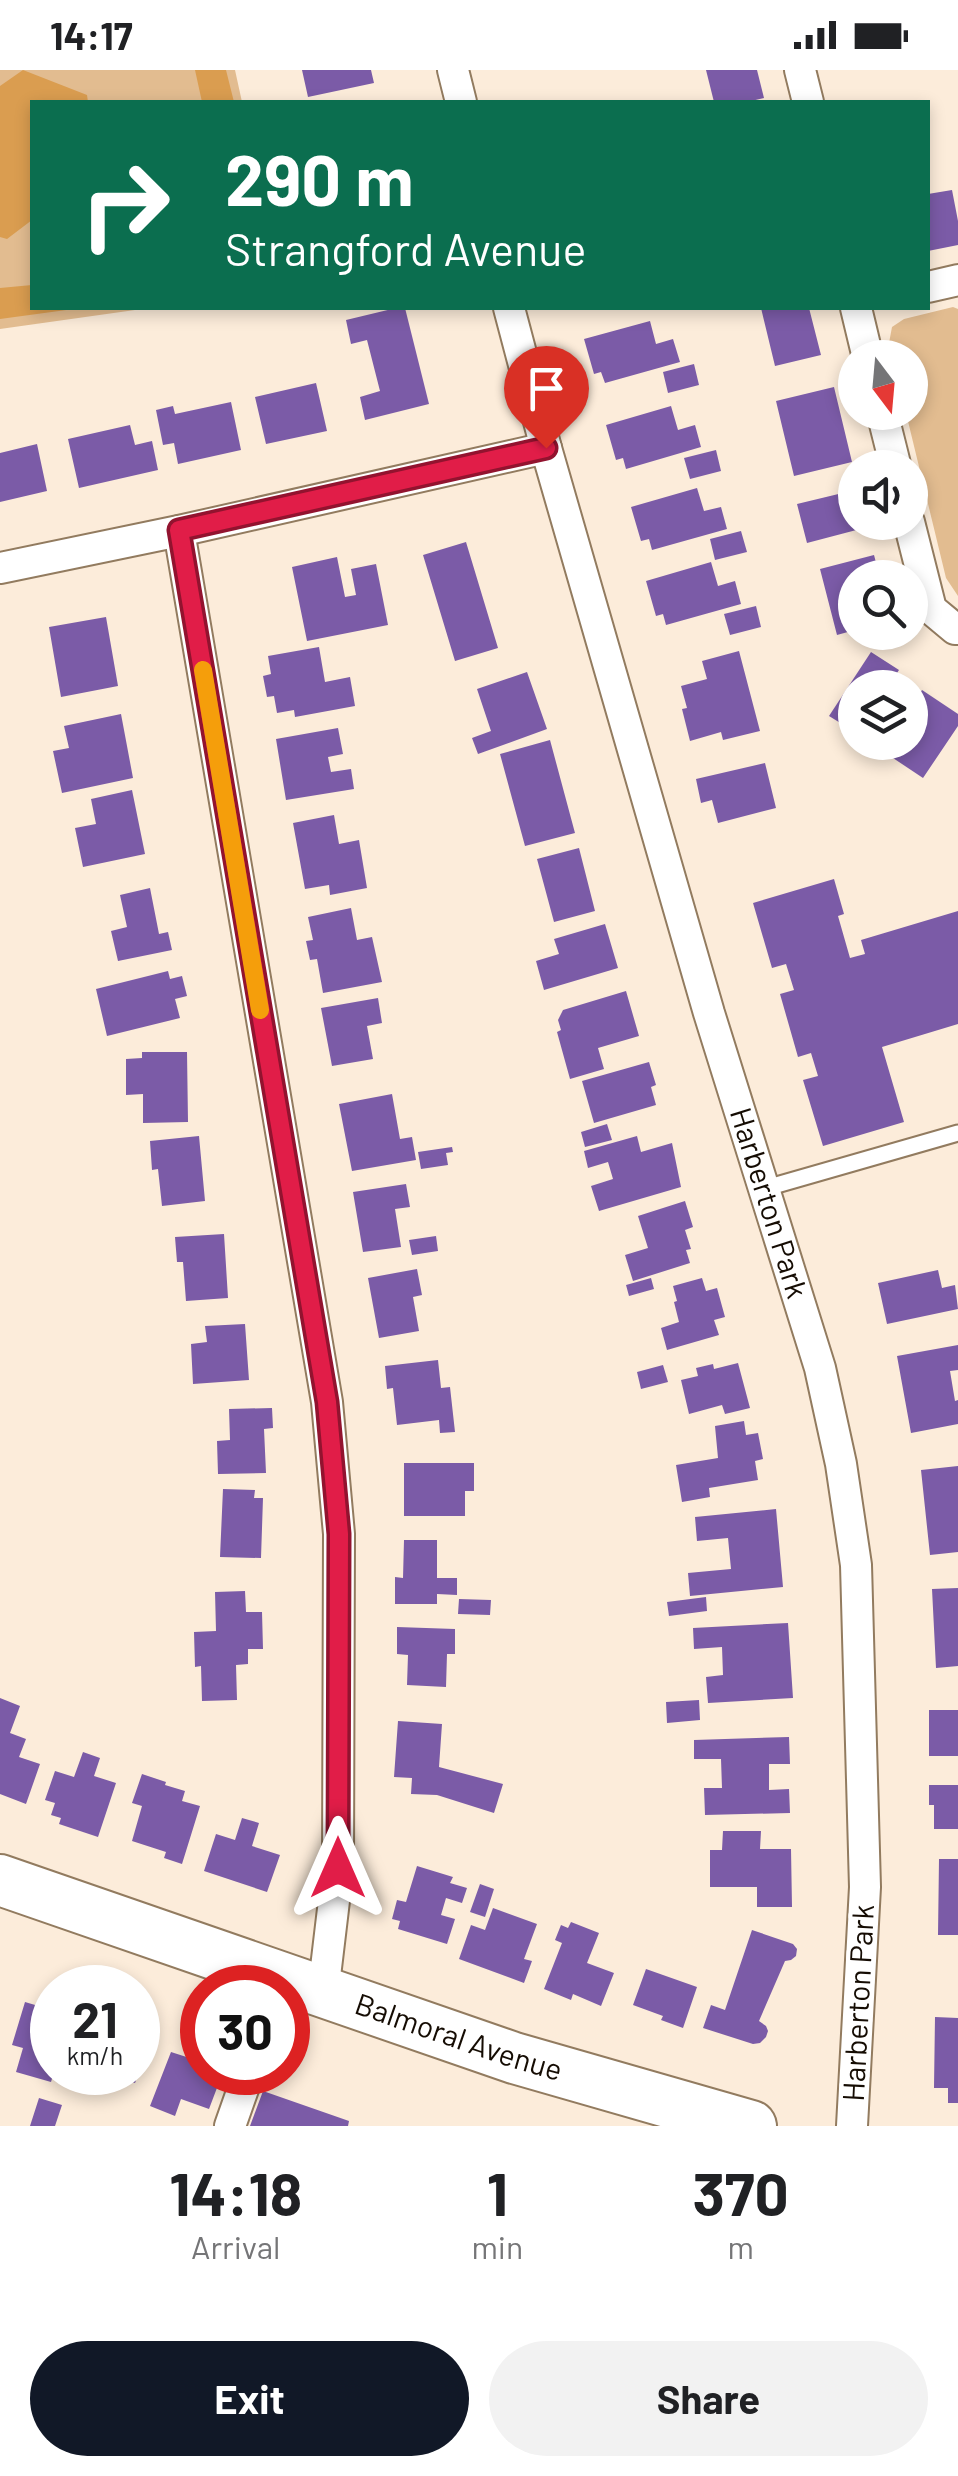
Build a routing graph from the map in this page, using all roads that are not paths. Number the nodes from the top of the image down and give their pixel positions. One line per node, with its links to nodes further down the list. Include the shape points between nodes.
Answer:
1 (454, 70): 3 (street)
2 (800, 70): 4 (street)
3 (461, 100)
4 (808, 100)
5 (958, 280): 6 (street)
6 (930, 287)
7 (510, 310): 10 (street, Harberton Park)
8 (856, 310): 9 (street)
9 (864, 340)
10 (546, 448): 11 (street); 16 (street, Harberton Park)
11 (179, 530): 13 (street); 19 (street, via 335,1473 338,1868)
12 (914, 540): 14 (street, via 931,609)
13 (0, 568)
14 (958, 628)
15 (958, 1132): 16 (lane)
16 (766, 1188): 24 (street, Harberton Park, via 820,1368 856,1564 866,1887)
17 (0, 1880): 18 (highway, Balmoral Avenue)
18 (234, 1965)
19 (302, 1965)
20 (310, 1992): 22 (highway, Balmoral Avenue)
21 (240, 2095): 23 (street)
22 (731, 2123)
23 (230, 2126)
24 (852, 2126)

